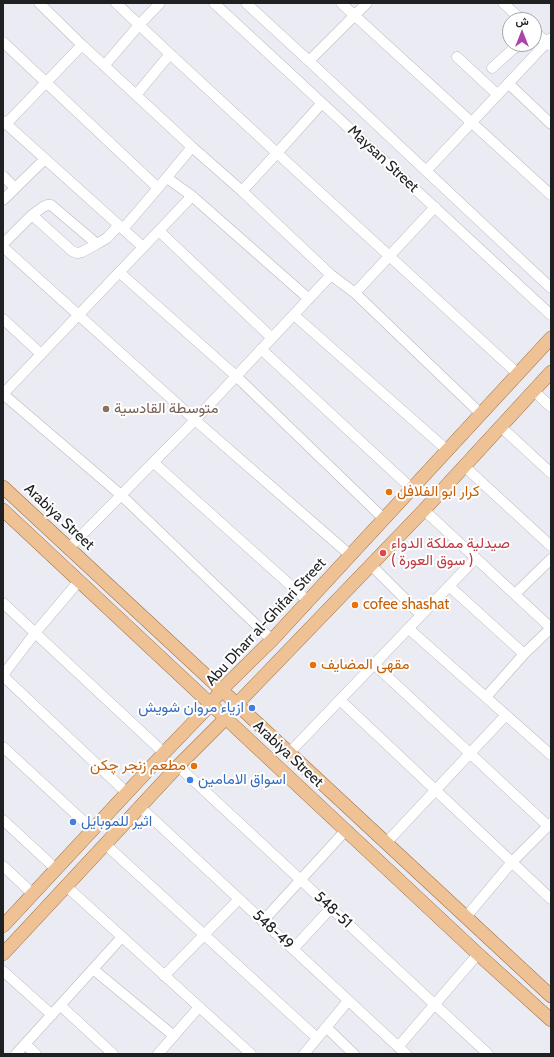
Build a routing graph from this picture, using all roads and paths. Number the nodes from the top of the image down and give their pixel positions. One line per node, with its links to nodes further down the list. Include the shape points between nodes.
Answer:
1 (39, 3): 14 (street)
2 (116, 3): 11 (street)
3 (160, 3): 11 (street)
4 (214, 3): 25 (street, Maysan Street)
5 (246, 3): 18 (street, Maysan Street)
6 (341, 3): 10 (street)
7 (367, 3): 10 (street)
8 (503, 3): 9 (street)
9 (513, 12)
10 (355, 15): 18 (street); 27 (street)
11 (139, 25): 16 (street); 19 (street)
12 (3, 42): 21 (street)
13 (549, 42): 22 (street)
14 (82, 45): 19 (street); 21 (street)
15 (511, 52): 20 (street)
16 (170, 54): 23 (street); 30 (street)
17 (457, 57): 24 (street)
18 (309, 61): 32 (street, Maysan Street)
19 (104, 66): 23 (street)
20 (492, 68)
21 (46, 82): 26 (street); 36 (street)
22 (509, 84): 24 (street); 28 (street)
23 (136, 95): 29 (street)
24 (498, 95): 27 (street)
25 (322, 103): 30 (street); 41 (street, Maysan Street)
26 (4, 122): 31 (street)
27 (472, 123): 32 (street); 38 (street)
28 (551, 124)
29 (192, 147): 34 (street); 37 (street)
30 (278, 153): 37 (street); 49 (street)
31 (45, 159): 35 (street); 43 (street)
32 (426, 171): 52 (street, Maysan Street)
33 (3, 176): 35 (street)
34 (167, 178): 36 (street); 39 (street)
35 (15, 188): 40 (street)
36 (158, 188): 43 (street)
37 (242, 191): 51 (street)
38 (551, 195)
39 (192, 196): 44 (street); 54 (street)
40 (3, 200)
41 (434, 207): 49 (street); 57 (street, Maysan Street)
42 (32, 215): 45 (street); 46 (street, via 77,253); 46 (street, via 42,207 51,205)
43 (121, 227): 46 (street); 48 (street)
44 (159, 231): 48 (street); 59 (street)
45 (3, 244)
46 (97, 244)
47 (3, 247): 55 (street)
48 (143, 247): 50 (street)
49 (389, 256): 53 (street); 64 (street)
50 (119, 272): 55 (street); 65 (street)
51 (331, 275): 53 (street); 54 (street)
52 (551, 288)
53 (355, 293): 69 (street)
54 (309, 299): 56 (street)
55 (78, 315): 62 (street); 70 (street)
56 (294, 315): 59 (street); 72 (street)
57 (551, 315)
58 (3, 318): 62 (street)
59 (272, 338): 61 (street)
60 (551, 338): 64 (main road, Abu Dharr al-Ghifari Street)
61 (261, 349): 65 (street); 78 (street)
62 (42, 354): 67 (street)
63 (551, 372): 66 (main road)
64 (518, 374): 69 (main road, Abu Dharr al-Ghifari Street)
65 (236, 376): 70 (street); 83 (street)
66 (534, 391): 68 (street); 71 (main road)
67 (3, 394): 80 (street)
68 (551, 407)
69 (481, 414): 72 (main road, Abu Dharr al-Ghifari Street)
70 (195, 420): 73 (street); 86 (street)
71 (500, 426): 74 (main road); 75 (street)
72 (447, 450): 76 (main road, Abu Dharr al-Ghifari Street)
73 (153, 462): 80 (street); 93 (street)
74 (464, 466): 79 (main road); 84 (street)
75 (551, 473)
76 (424, 476): 78 (main road, Abu Dharr al-Ghifari Street); 79 (main road)
77 (3, 487): 85 (main road, Arabiya Street)
78 (412, 489): 83 (main road, Abu Dharr al-Ghifari Street)
79 (440, 492): 82 (main road)
80 (121, 495): 85 (street); 99 (street)
81 (3, 510): 90 (main road, Arabiya Street)
82 (424, 510): 87 (street); 89 (main road)
83 (384, 519): 86 (main road, Abu Dharr al-Ghifari Street)
84 (551, 546)
85 (69, 548): 103 (main road, Arabiya Street)
86 (350, 555): 93 (main road, Abu Dharr al-Ghifari Street)
87 (476, 558): 91 (street); 92 (street)
88 (551, 559): 92 (street)
89 (370, 565): 95 (street); 107 (main road)
90 (79, 581): 98 (street); 106 (main road, Arabiya Street)
91 (449, 586): 95 (street); 100 (street)
92 (514, 594): 96 (street)
93 (308, 601): 99 (main road, Abu Dharr al-Ghifari Street)
94 (3, 603): 98 (street)
95 (421, 615): 97 (street)
96 (551, 628): 100 (street)
97 (409, 629): 101 (street); 104 (street)
98 (35, 633): 102 (street); 111 (street)
99 (272, 640): 103 (main road, Abu Dharr al-Ghifari Street)
100 (524, 654): 104 (street)
101 (375, 665): 105 (street); 113 (street)
102 (3, 675): 117 (street)
103 (221, 690): 106 (main road, Abu Dharr al-Ghifari Street); 107 (main road, Arabiya Street)
104 (486, 697): 108 (street)
105 (341, 701): 112 (street); 116 (street)
106 (211, 704): 109 (main road, Arabiya Street); 111 (main road, Abu Dharr al-Ghifari Street)
107 (237, 704): 109 (main road); 112 (main road, Arabiya Street)
108 (506, 715): 113 (street); 114 (street)
109 (226, 718): 115 (main road); 122 (main road, Arabiya Street)
110 (3, 747): 121 (street)
111 (164, 753): 117 (main road, Abu Dharr al-Ghifari Street)
112 (289, 753): 123 (main road, Arabiya Street)
113 (470, 754): 116 (street); 120 (street)
114 (551, 755)
115 (178, 766): 118 (main road); 128 (street, 548-51)
116 (436, 790): 123 (street); 125 (street)
117 (127, 793): 121 (main road, Abu Dharr al-Ghifari Street)
118 (140, 807): 124 (main road); 131 (street, 548-49)
119 (3, 820): 127 (street)
120 (549, 824): 125 (street)
121 (93, 830): 127 (main road, Abu Dharr al-Ghifari Street)
122 (346, 830): 128 (street); 142 (main road, Arabiya Street)
123 (386, 843): 135 (main road, Arabiya Street)
124 (105, 844): 129 (main road); 138 (street)
125 (512, 862): 132 (street); 135 (street)
126 (3, 866): 130 (street)
127 (56, 869): 130 (main road, Abu Dharr al-Ghifari Street)
128 (300, 880): 134 (street, 548-51); 136 (street)
129 (66, 886): 133 (main road); 139 (street)
130 (33, 894): 133 (main road); 137 (main road, Abu Dharr al-Ghifari Street)
131 (239, 898): 136 (street, 548-49); 138 (street)
132 (551, 899)
133 (47, 907): 141 (main road)
134 (331, 908): 140 (street); 148 (street, 548-51)
135 (466, 917): 146 (main road, Arabiya Street)
136 (263, 921): 140 (street, 548-49)
137 (3, 926)
138 (204, 935): 145 (street); 155 (street)
139 (122, 937): 143 (street); 145 (street)
140 (293, 949): 147 (street, 548-49)
141 (3, 954)
142 (478, 954): 148 (street); 152 (main road, Arabiya Street)
143 (93, 969): 149 (street); 154 (street)
144 (3, 971): 151 (street)
145 (164, 976): 150 (street)
146 (551, 996)
147 (348, 1001): 153 (street); 157 (street, 548-49)
148 (434, 1004): 157 (street); 166 (street, 548-51)
149 (61, 1006): 151 (street); 161 (street)
150 (199, 1008): 154 (street); 163 (street)
151 (52, 1015): 156 (street)
152 (551, 1020)
153 (326, 1027): 155 (street); 158 (street)
154 (174, 1036): 162 (street)
155 (317, 1038): 164 (street)
156 (25, 1044): 159 (street); 160 (street)
157 (398, 1046): 165 (street, 548-49)
158 (352, 1053)
159 (16, 1054)
160 (36, 1054)
161 (113, 1054)
162 (158, 1054)
163 (251, 1054)
164 (304, 1054)
165 (406, 1054)
166 (488, 1054)

